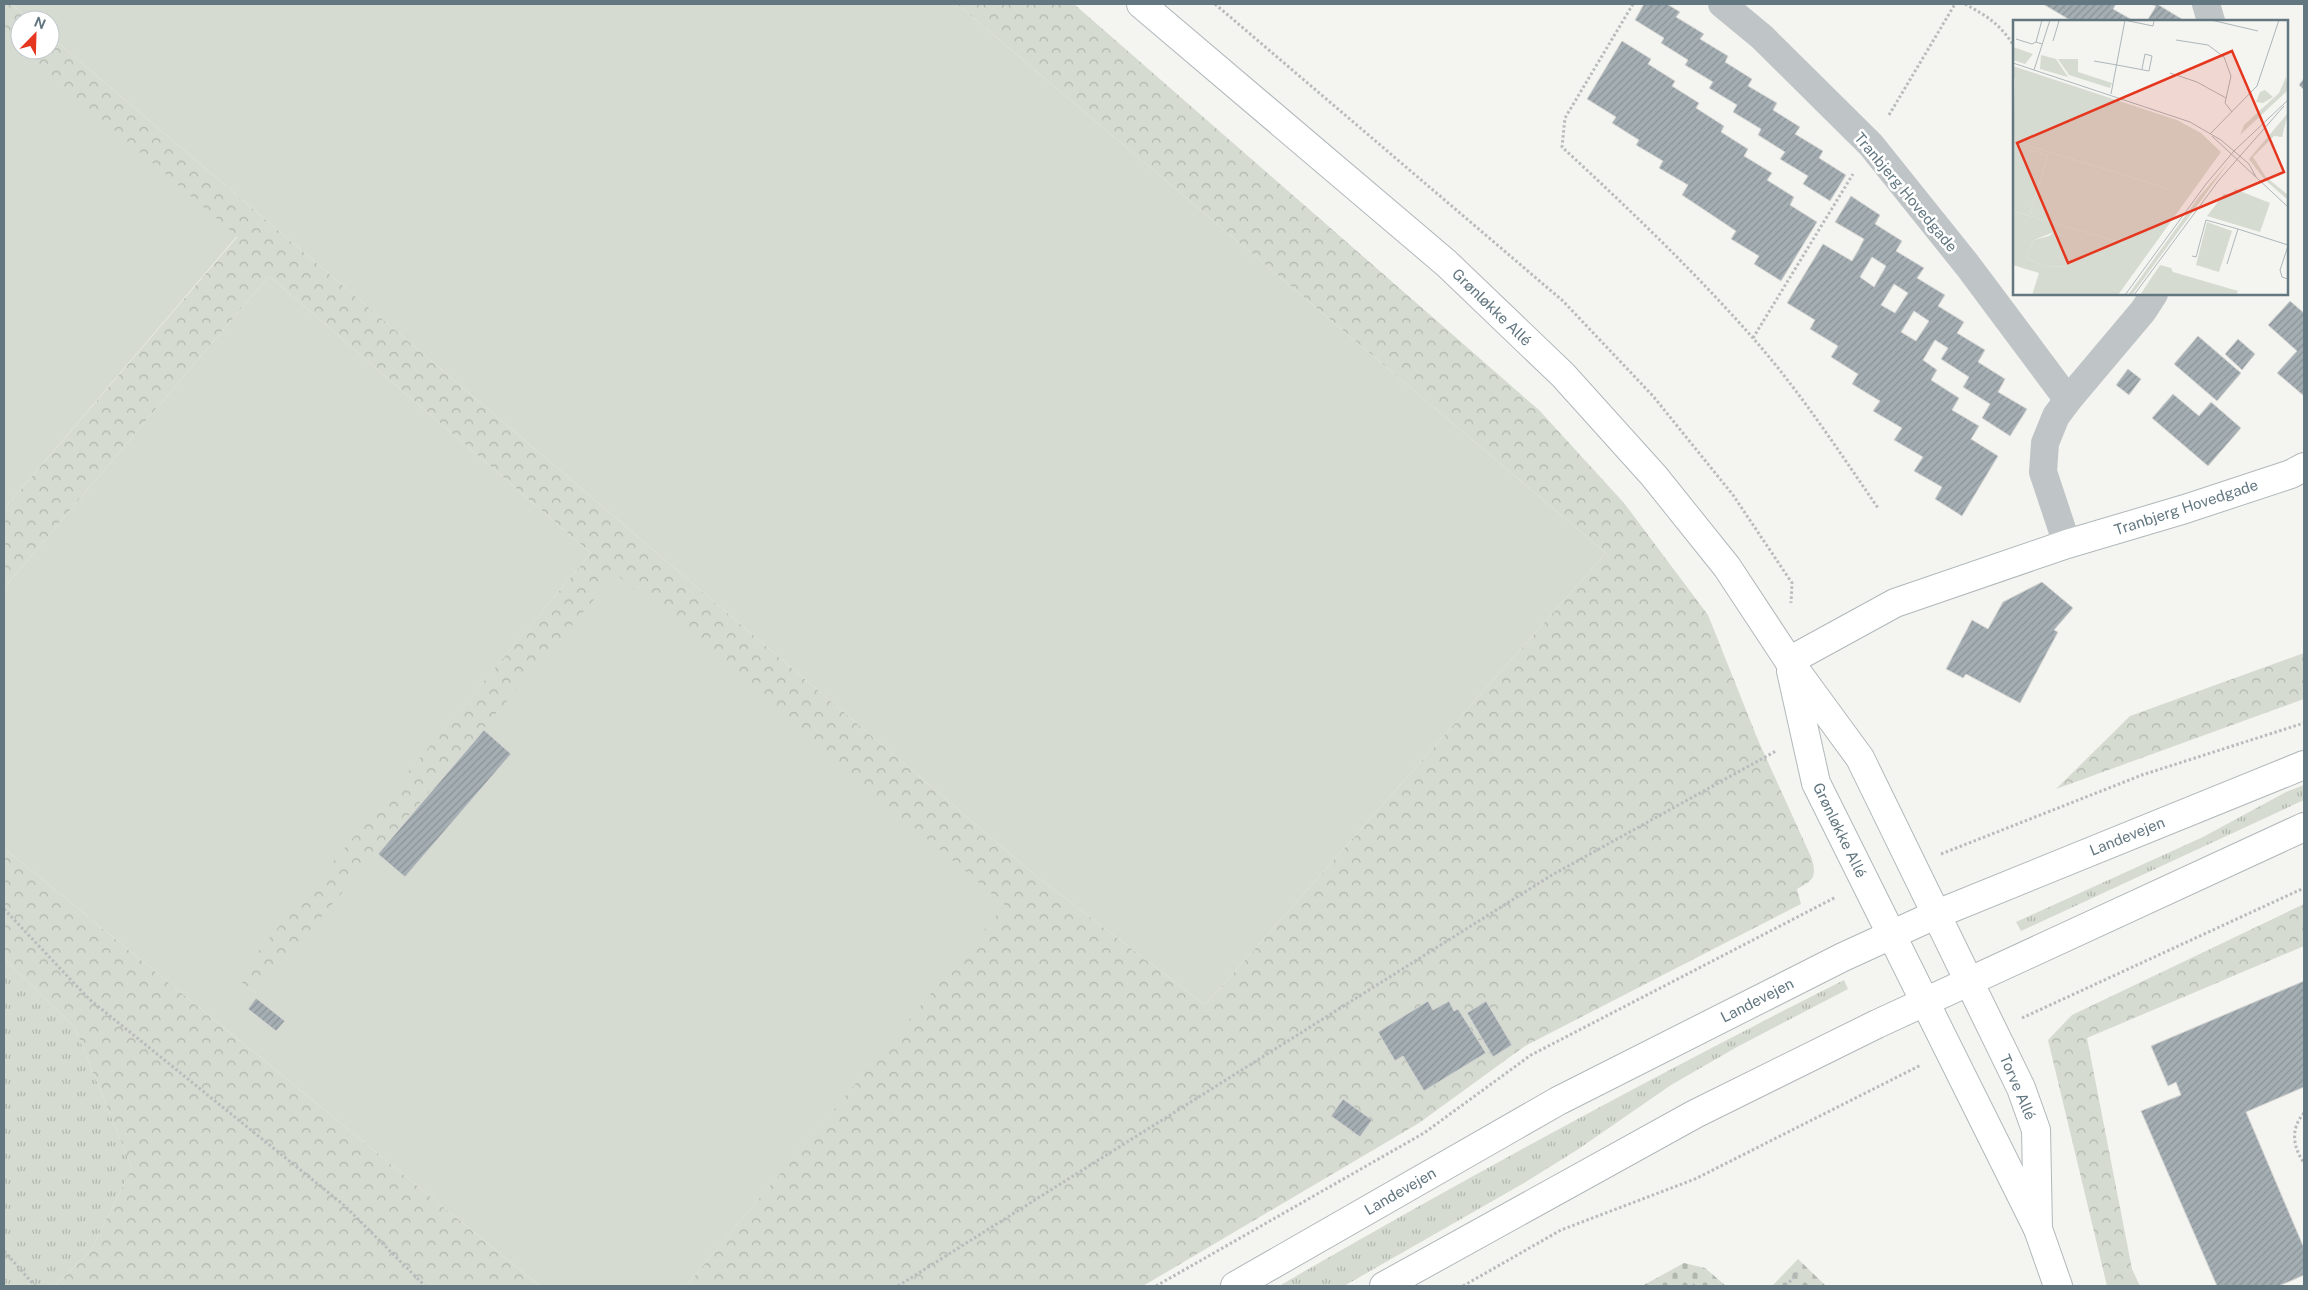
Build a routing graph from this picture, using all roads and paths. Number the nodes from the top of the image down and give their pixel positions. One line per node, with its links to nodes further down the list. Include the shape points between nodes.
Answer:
1 (1141, 4): 13 (street, Grønløkke Allé, via 1446,263 1563,375 1654,476 1715,551)
2 (1633, 4): 11 (path, via 1565,118 1562,147 1651,230 1753,338 1802,398)
3 (1722, 4): 9 (street, Tranbjerg Hovedgade, via 1762,37 1871,145 1968,266)
4 (1965, 4): 7 (path, via 1990,18)
5 (2206, 4): 6 (street)
6 (2211, 20)
7 (2013, 44)
8 (2153, 295): 9 (street)
9 (2068, 400): 12 (street, via 2056,416 2045,443 2043,472)
10 (2304, 467): 12 (street, Tranbjerg Hovedgade, via 2185,509)
11 (1878, 508)
12 (2067, 544): 13 (street, Tranbjerg Hovedgade, via 1895,604)
13 (1789, 661): 15 (street, Grønløkke Allé); 22 (street, Grønløkke Allé, via 1860,758)
14 (2304, 723): 18 (path, via 2142,775)
15 (1806, 737): 23 (street, Grønløkke Allé, via 1816,783); 35 (path, via 1552,875)
16 (2304, 765): 22 (street, Landevejen)
17 (2304, 826): 24 (street)
18 (1966, 843)
19 (2304, 888): 26 (path)
20 (1818, 906): 36 (path, via 1530,1054 1424,1133)
21 (4, 909): 34 (path, via 88,999 345,1206)
22 (1937, 914): 23 (street, Landevejen); 24 (street, Torve Allé)
23 (1891, 936): 25 (street, Grønløkke Allé); 37 (street, Landevejen, via 1558,1101)
24 (1970, 982): 25 (street); 30 (street, Torve Allé, via 2021,1088 2036,1130)
25 (1925, 1004): 30 (street, Torve Allé); 38 (street, via 1860,1032 1695,1114)
26 (2046, 1007)
27 (1902, 1074): 39 (path, via 1695,1179 1561,1230)
28 (2304, 1113): 29 (path, via 2299,1118 2294,1142)
29 (2304, 1163)
30 (2038, 1229): 41 (street, Torve Allé)
31 (4, 1251): 33 (path)
32 (1798, 1272): 40 (path)
33 (35, 1286)
34 (424, 1286)
35 (898, 1286)
36 (1156, 1286)
37 (1235, 1286)
38 (1384, 1286)
39 (1464, 1286)
40 (1786, 1286)
41 (2058, 1286)

